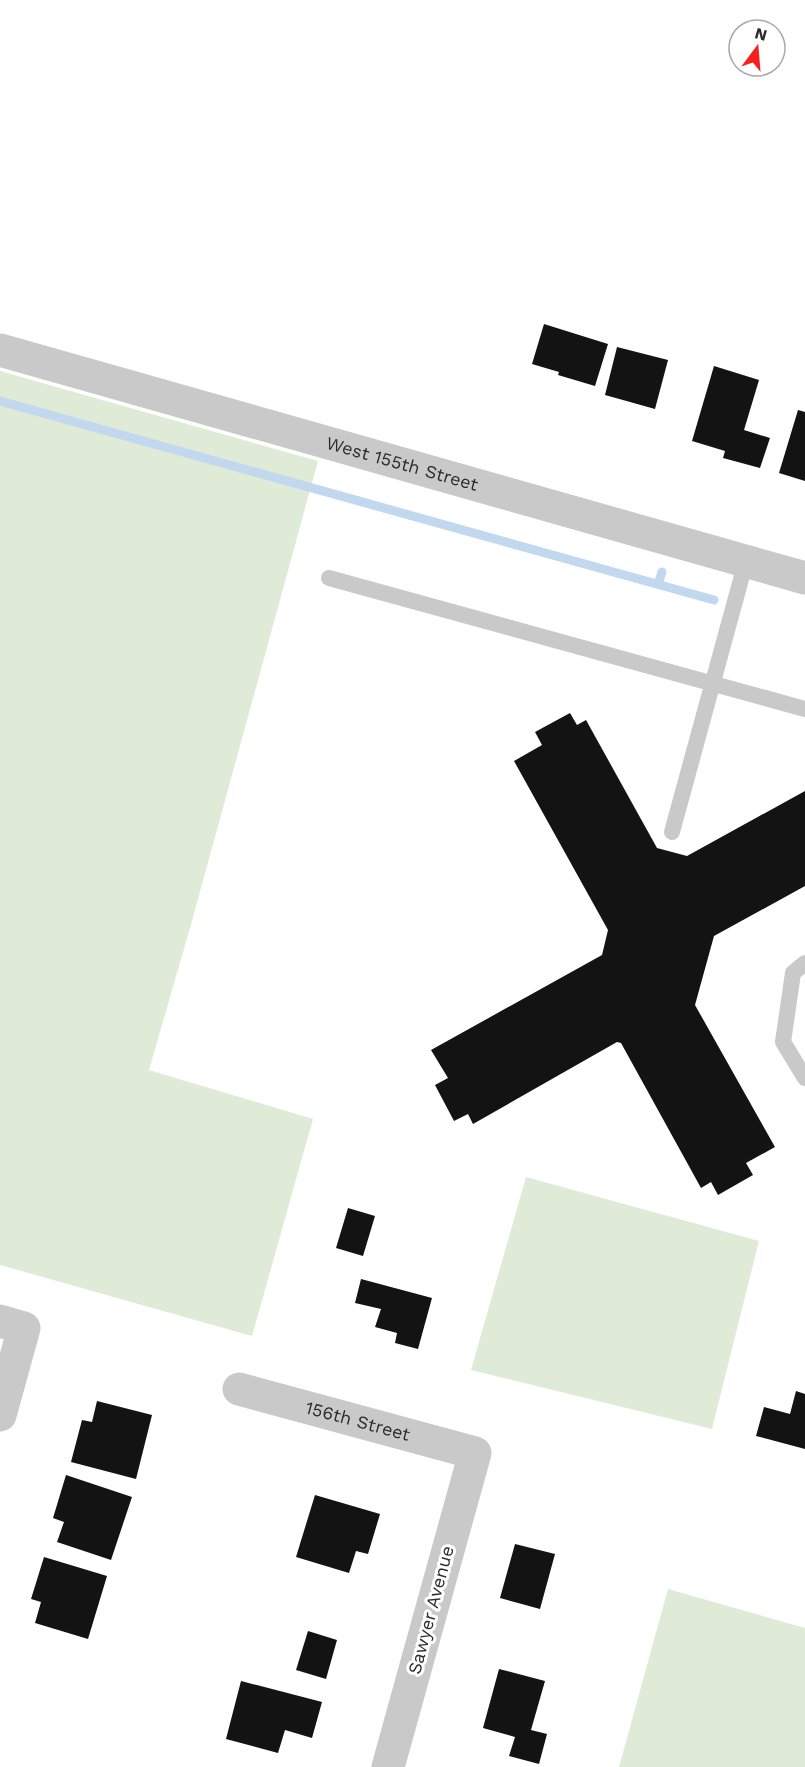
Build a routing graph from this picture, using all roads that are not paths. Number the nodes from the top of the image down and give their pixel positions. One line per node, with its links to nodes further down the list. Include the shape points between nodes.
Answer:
1 (0, 350): 2 (street, West 155th Street)
2 (746, 561): 4 (street, West 155th Street); 5 (lane)
3 (329, 578): 5 (lane)
4 (805, 578)
5 (713, 683): 6 (lane); 7 (lane)
6 (805, 709)
7 (672, 832)
8 (805, 963): 9 (lane, via 793,973 783,1042)
9 (805, 1078)
10 (12, 1324): 12 (street)
11 (239, 1389): 13 (street, 156th Street)
12 (0, 1415)
13 (475, 1453): 14 (street, Sawyer Avenue)
14 (388, 1767)

